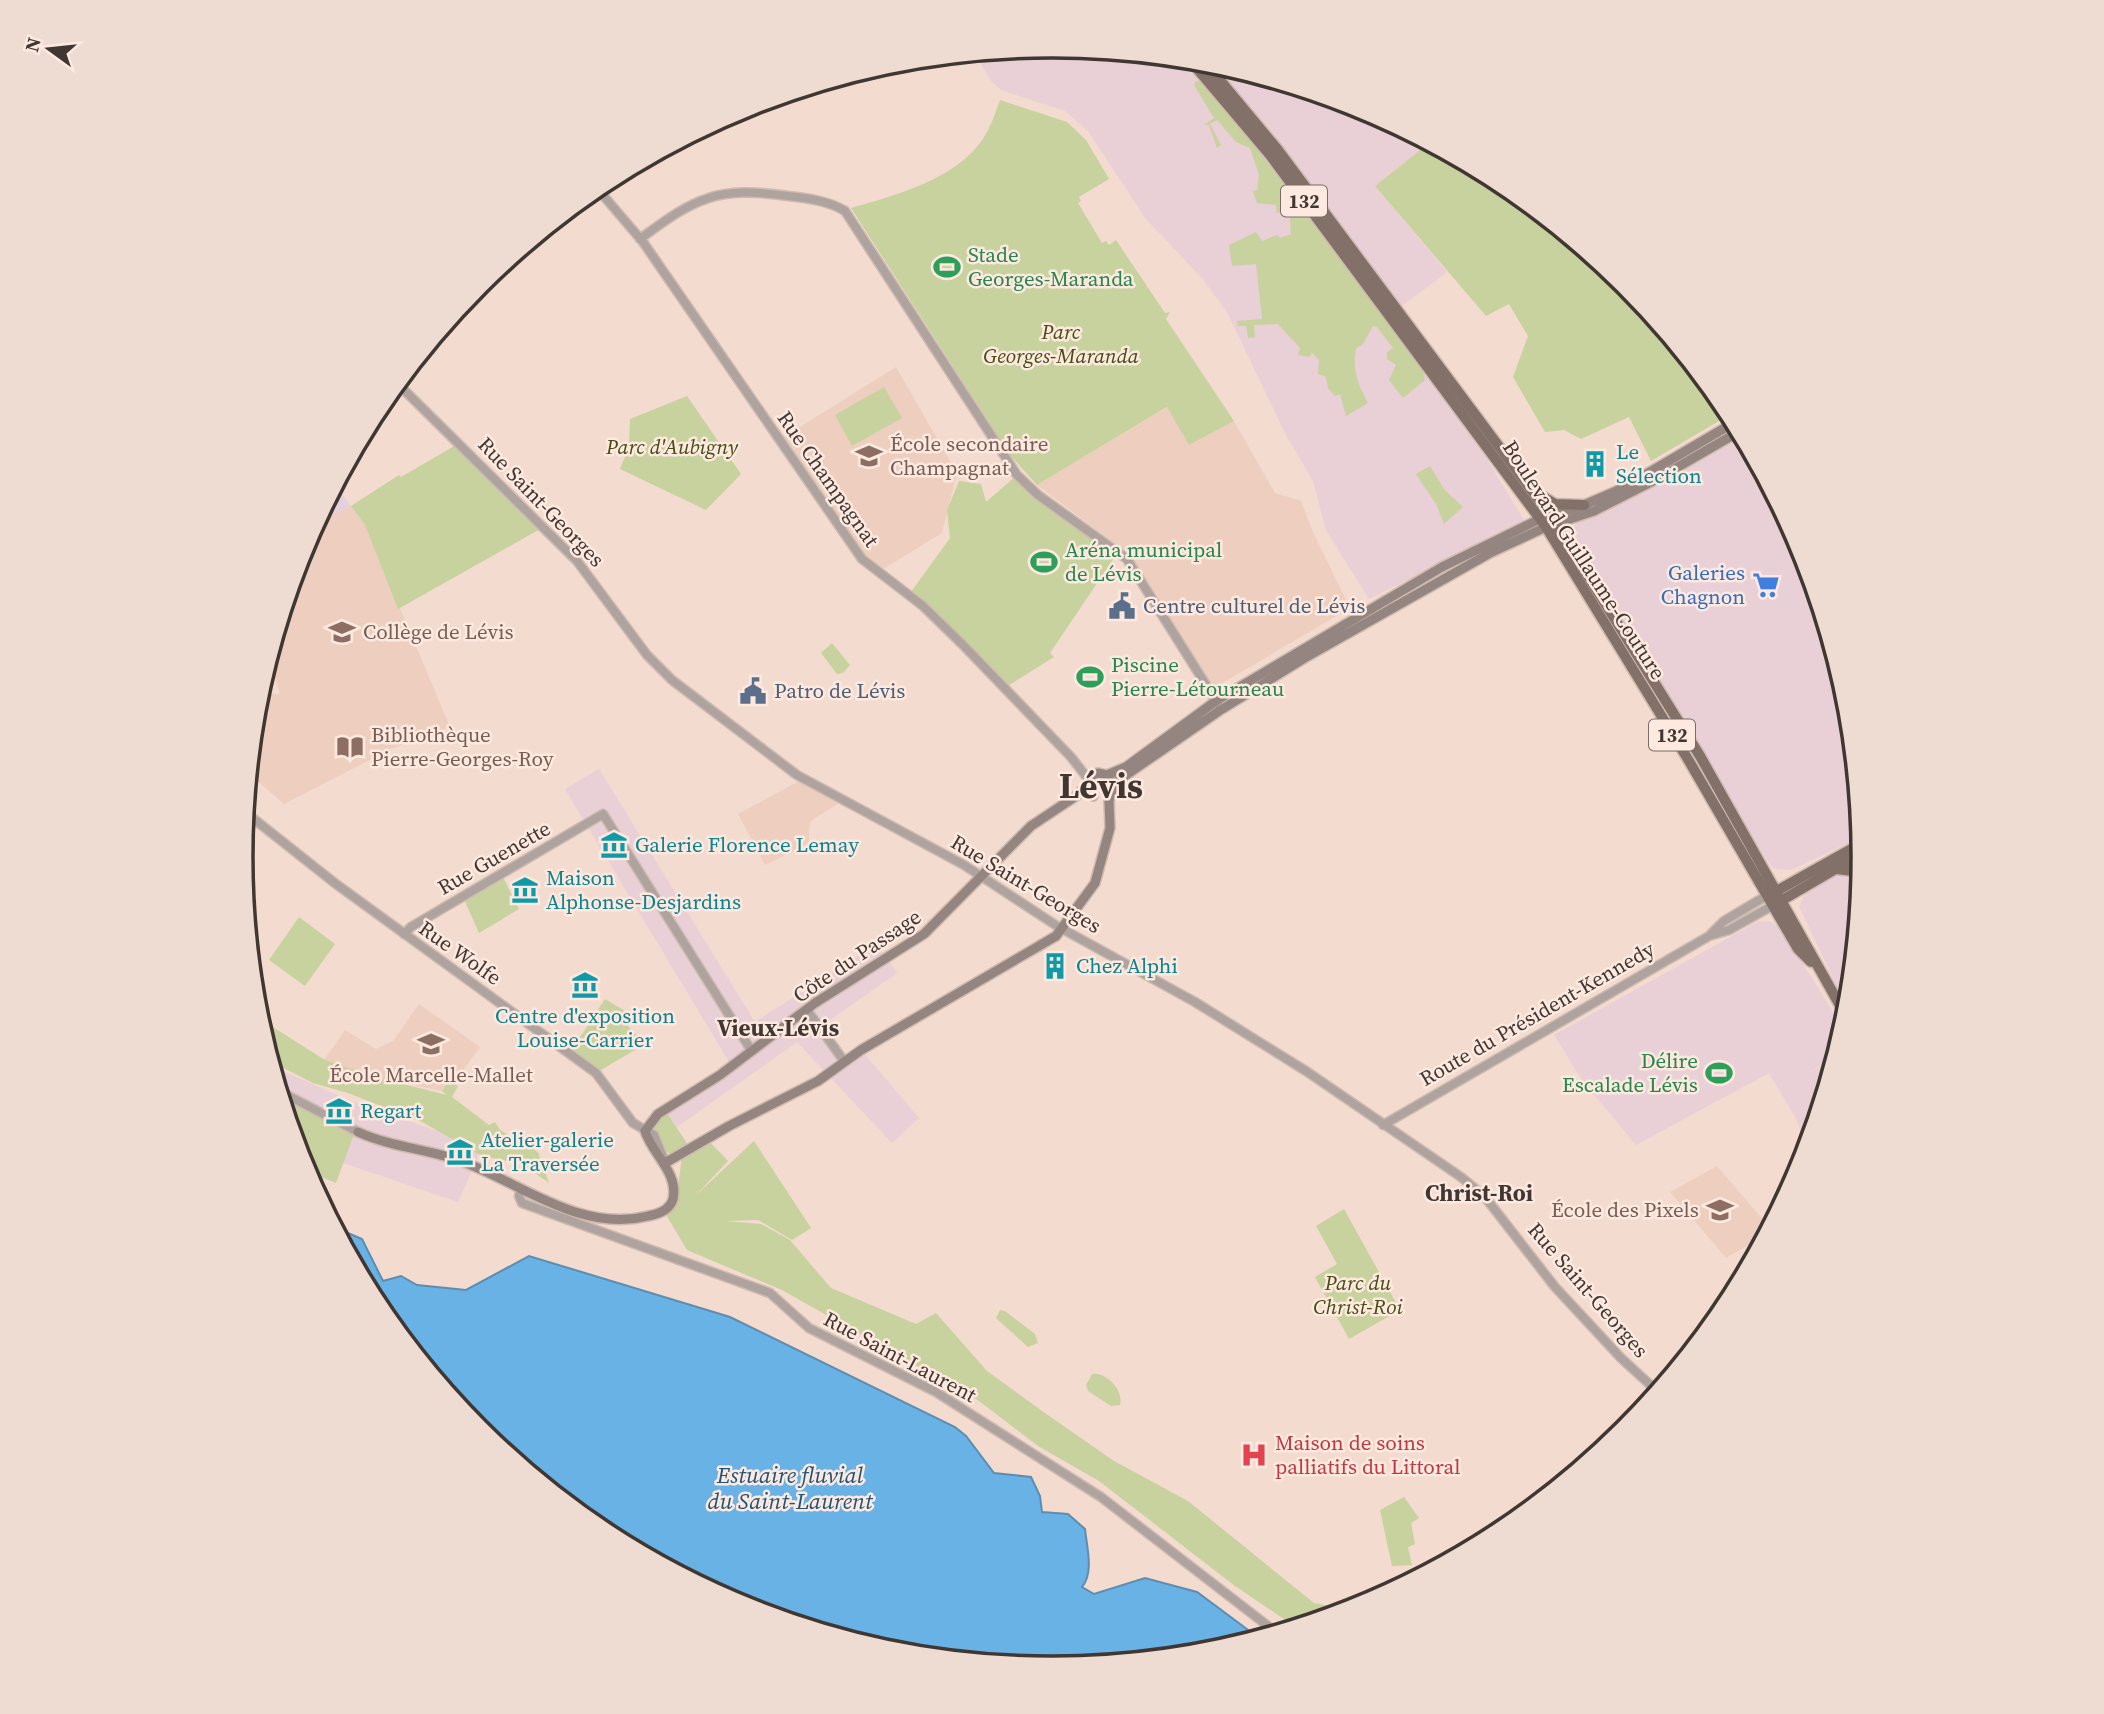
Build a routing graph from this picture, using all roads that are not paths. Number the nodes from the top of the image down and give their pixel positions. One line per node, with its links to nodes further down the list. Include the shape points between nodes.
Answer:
1 (1200, 72): 10 (main road, Boulevard Guillaume-Couture / 132, via 1270,155)
2 (1215, 75): 8 (main road, Boulevard Guillaume-Couture / 132, via 1278,150)
3 (603, 195): 4 (street, Rue Champagnat)
4 (640, 239): 11 (street, via 697,201 730,192 796,197 845,211 1017,475 1127,559); 12 (street, Rue Champagnat, via 862,559 923,606)
5 (404, 390): 23 (street, Rue Saint-Georges, via 577,561 659,668 790,770)
6 (1726, 427): 9 (main road, via 1621,489)
7 (1731, 436): 10 (main road, via 1594,511)
8 (1523, 475): 9 (main road, via 1550,503); 10 (main road, Boulevard Guillaume-Couture / 132)
9 (1584, 505): 10 (main road)
10 (1548, 521): 11 (main road); 24 (main road, Boulevard Guillaume-Couture / 132, via 1700,756)
11 (1218, 706): 13 (main road, via 1126,767); 15 (main road)
12 (1071, 757): 13 (street, Rue Champagnat); 14 (street, Rue Champagnat)
13 (1102, 774): 14 (main road); 15 (main road)
14 (1088, 783): 16 (main road); 18 (main road)
15 (1112, 789): 16 (main road, via 1101,799); 25 (main road, via 1110,828 1095,883)
16 (1093, 796): 18 (main road, via 1069,805)
17 (254, 819): 26 (street, Rue Wolfe)
18 (1020, 839): 23 (main road, Côte du Passage)
19 (1851, 850): 24 (main road, Route du Président-Kennedy)
20 (1851, 860): 21 (main road, Route du Président-Kennedy)
21 (1836, 869): 22 (main road); 24 (main road, Route du Président-Kennedy)
22 (1851, 871)
23 (981, 876): 25 (street, Rue Saint-Georges); 28 (main road, Côte du Passage, via 924,934)
24 (1774, 898): 27 (main road, Boulevard Guillaume-Couture / 132); 32 (street, Route du Président-Kennedy, via 1724,921 1709,936)
25 (1062, 928): 30 (main road, via 1056,936); 32 (street, Rue Saint-Georges, via 1272,1049)
26 (404, 934): 29 (street, Rue Guenette, via 603,814); 34 (street, Rue Wolfe, via 587,1066)
27 (1838, 1003)
28 (807, 1010): 29 (main road, Côte du Passage); 30 (street)
29 (751, 1050): 34 (main road, Côte du Passage, via 658,1114)
30 (844, 1061): 35 (main road, via 818,1081)
31 (290, 1096): 33 (street)
32 (1383, 1125): 39 (street, Rue Saint-Georges, via 1485,1197 1555,1287)
33 (356, 1131): 38 (main road, via 444,1155)
34 (645, 1131): 36 (main road)
35 (681, 1152): 36 (main road); 37 (main road)
36 (665, 1163): 37 (main road)
37 (671, 1179): 38 (main road, via 674,1195 667,1209 634,1219 576,1211)
38 (521, 1190): 40 (street, Rue Saint-Laurent, via 522,1203 545,1213 770,1293 809,1328 936,1392 1101,1497)
39 (1651, 1386)
40 (1268, 1626)

